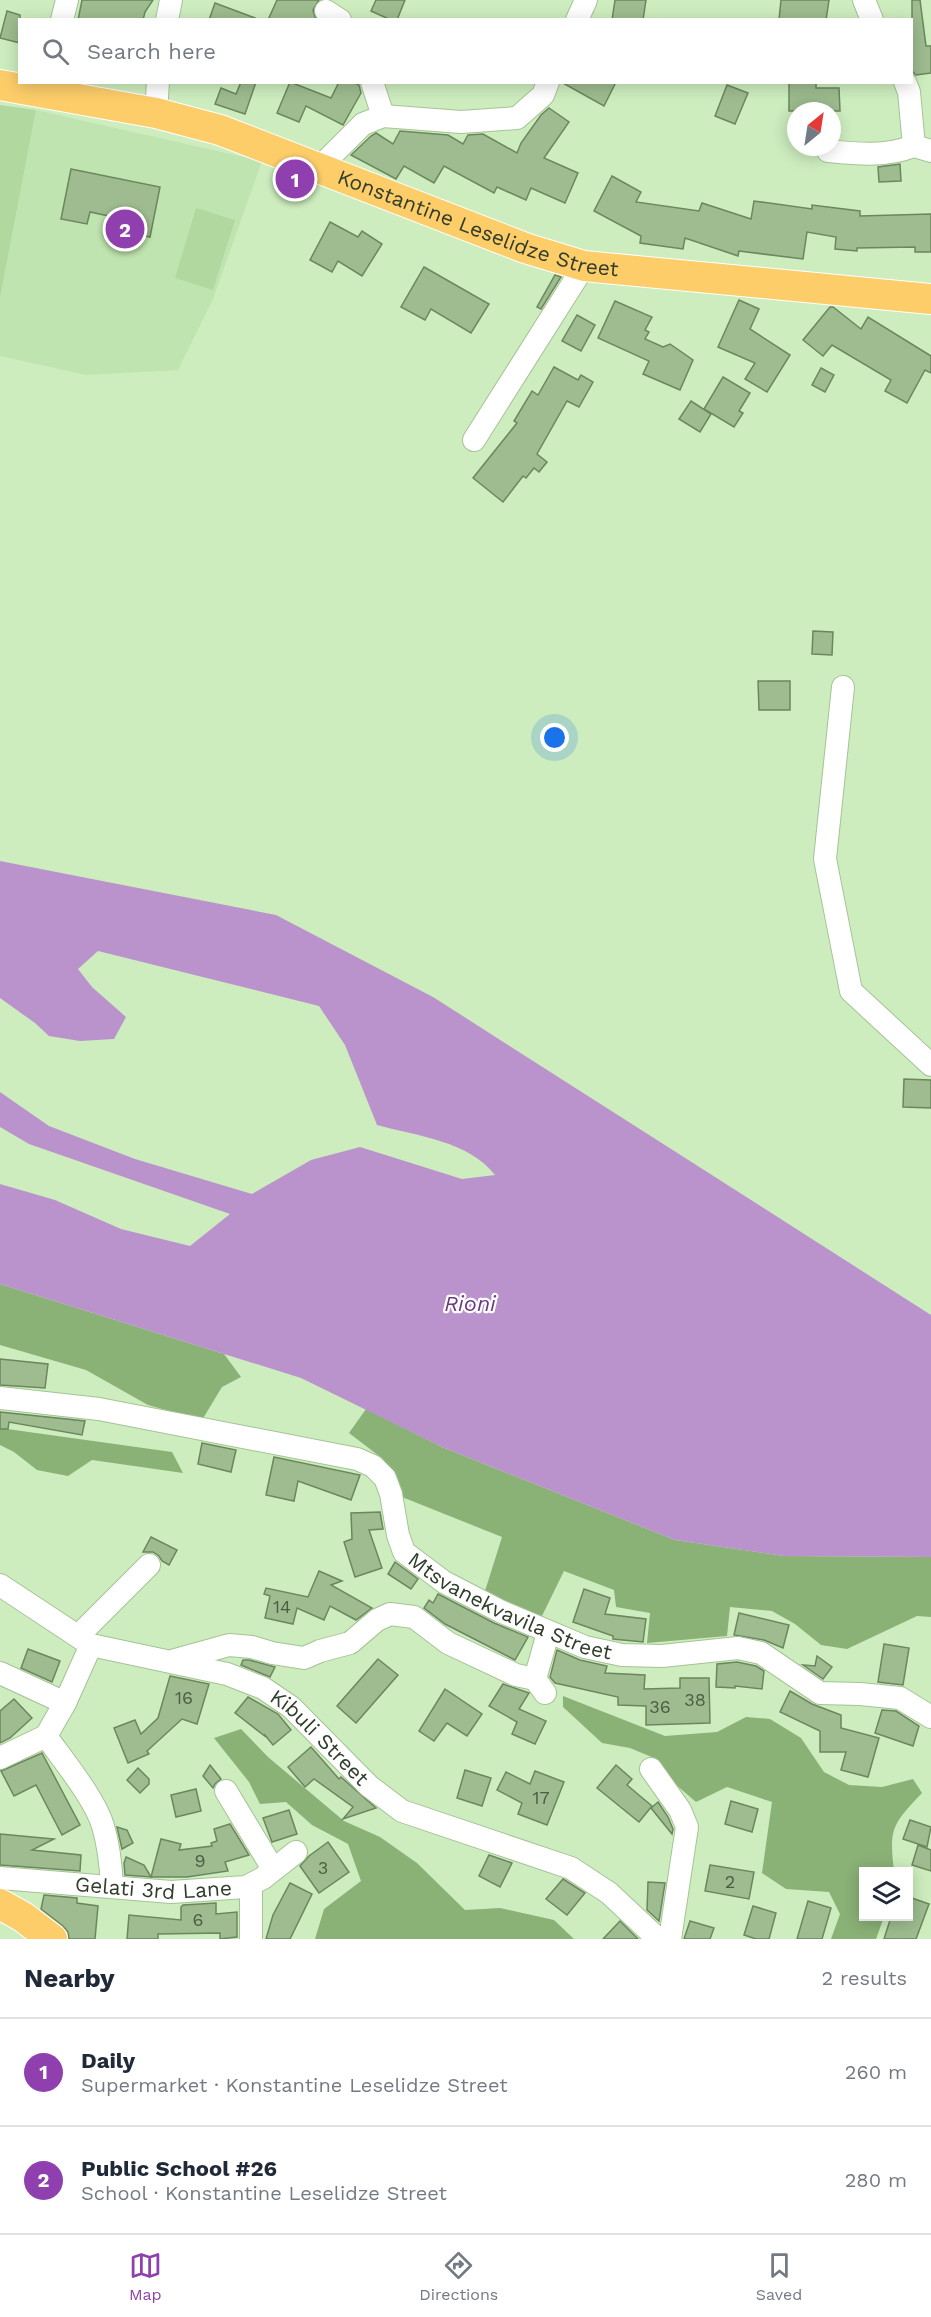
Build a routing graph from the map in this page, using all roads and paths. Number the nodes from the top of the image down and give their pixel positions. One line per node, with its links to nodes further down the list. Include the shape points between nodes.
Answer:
1 (67, 0): 5 (street)
2 (171, 0): 6 (street)
3 (586, 0): 7 (street)
4 (864, 0): 8 (street)
5 (63, 18)
6 (166, 18)
7 (578, 18)
8 (872, 18)
9 (158, 84): 15 (street)
10 (373, 84): 16 (street)
11 (547, 84): 16 (street, via 543,95 516,118 461,122)
12 (906, 84): 17 (street)
13 (0, 85): 14 (main road, Konstantine Leselidze Street)
14 (47, 87): 15 (main road, Konstantine Leselidze Street)
15 (156, 113): 19 (main road, Konstantine Leselidze Street, via 220,130)
16 (383, 116): 19 (street, via 363,124)
17 (922, 148): 18 (street, via 868,155)
18 (841, 152)
19 (320, 167): 20 (main road, Konstantine Leselidze Street, via 525,248)
20 (584, 266): 21 (main road, Konstantine Leselidze Street); 22 (street)
21 (931, 299)
22 (474, 440)
23 (843, 687): 24 (street, via 825,859 851,991)
24 (931, 1065)
25 (0, 1398): 28 (street, Mtsvanekvavila Street, via 99,1409 357,1459 373,1466 385,1478 404,1552 444,1582)
26 (149, 1565): 29 (street, via 86,1628)
27 (0, 1585): 29 (street)
28 (548, 1633): 30 (street, via 540,1686 448,1643 414,1617 390,1614 376,1620 350,1643 304,1658 229,1645); 33 (street, Mtsvanekvavila Street, via 622,1655 662,1656 738,1648 760,1653 820,1694 900,1698)
29 (85, 1641): 30 (street, Kibuli Street); 32 (street)
30 (171, 1661): 46 (street, Kibuli Street, via 227,1674 263,1688 291,1707 369,1786 402,1811 571,1868 609,1893)
31 (0, 1673): 32 (street)
32 (64, 1703): 34 (street)
33 (931, 1717)
34 (46, 1736): 35 (street); 42 (street, via 103,1824)
35 (0, 1758)
36 (651, 1769): 47 (street, via 680,1810 687,1827)
37 (226, 1791): 39 (street)
38 (296, 1852): 39 (street, Gelati 3rd Lane)
39 (273, 1869): 41 (street, Gelati 3rd Lane)
40 (0, 1878): 42 (street, Gelati 3rd Lane)
41 (251, 1885): 42 (street, Gelati 3rd Lane, via 171,1892); 45 (street)
42 (112, 1887)
43 (0, 1904): 44 (main road)
44 (52, 1939)
45 (251, 1939)
46 (658, 1939)
47 (670, 1939)

